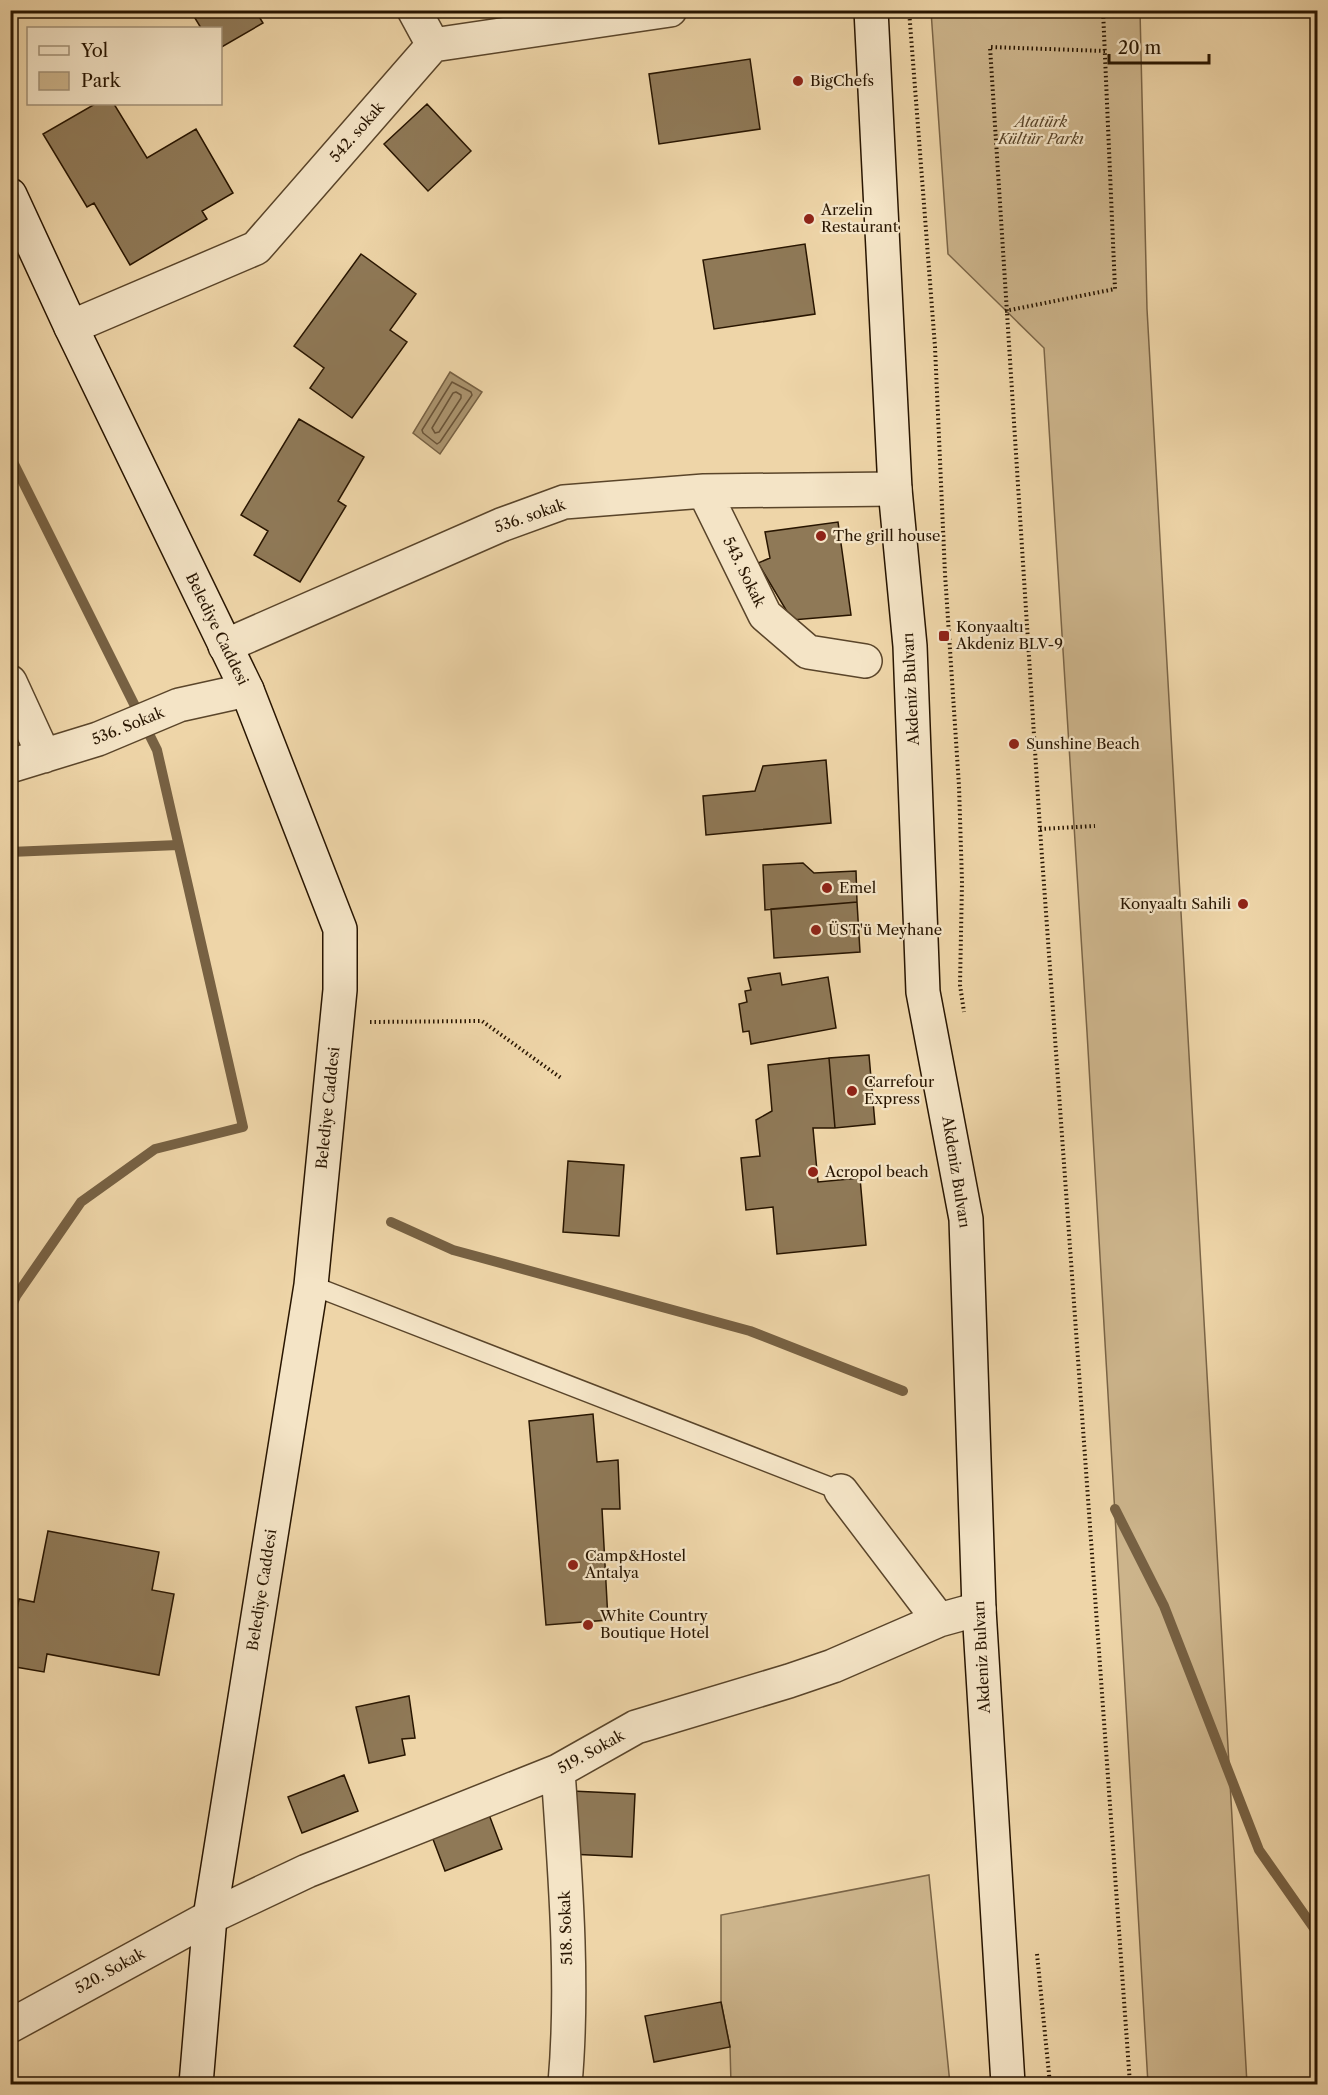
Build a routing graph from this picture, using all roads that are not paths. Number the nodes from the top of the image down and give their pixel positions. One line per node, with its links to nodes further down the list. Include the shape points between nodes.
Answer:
1 (414, 10): 4 (main road)
2 (670, 10): 4 (main road)
3 (871, 10): 7 (main road, Akdeniz Bulvarı)
4 (433, 45): 6 (main road, 542. sokak, via 256,248)
5 (10, 195): 6 (main road, Belediye Caddesi)
6 (71, 327): 9 (main road, Belediye Caddesi)
7 (895, 489): 8 (main road, 536. sokak); 17 (main road, Akdeniz Bulvarı, via 910,646 924,992 966,1219)
8 (704, 491): 9 (main road, 536. sokak, via 564,502 501,525); 10 (main road, 543. Sokak, via 765,615 808,652)
9 (225, 646): 12 (main road, Belediye Caddesi)
10 (865, 661)
11 (10, 682): 13 (main road)
12 (247, 690): 13 (main road, 536. Sokak, via 179,705 98,739); 15 (main road, Belediye Caddesi, via 340,929 340,990)
13 (44, 756): 14 (main road, 536. Sokak)
14 (10, 766)
15 (311, 1285): 16 (lane); 20 (main road, Belediye Caddesi)
16 (841, 1491): 18 (main road)
17 (979, 1609): 18 (main road, 519. Sokak); 24 (main road, Akdeniz Bulvarı)
18 (939, 1620): 19 (main road, 519. Sokak, via 832,1666 636,1727)
19 (558, 1771): 20 (main road, 519. Sokak, via 307,1871); 23 (main road, 518. Sokak, via 567,1952)
20 (210, 1917): 21 (main road, 520. Sokak); 22 (main road, Belediye Caddesi)
21 (10, 2026)
22 (196, 2085)
23 (565, 2085)
24 (1008, 2085)

